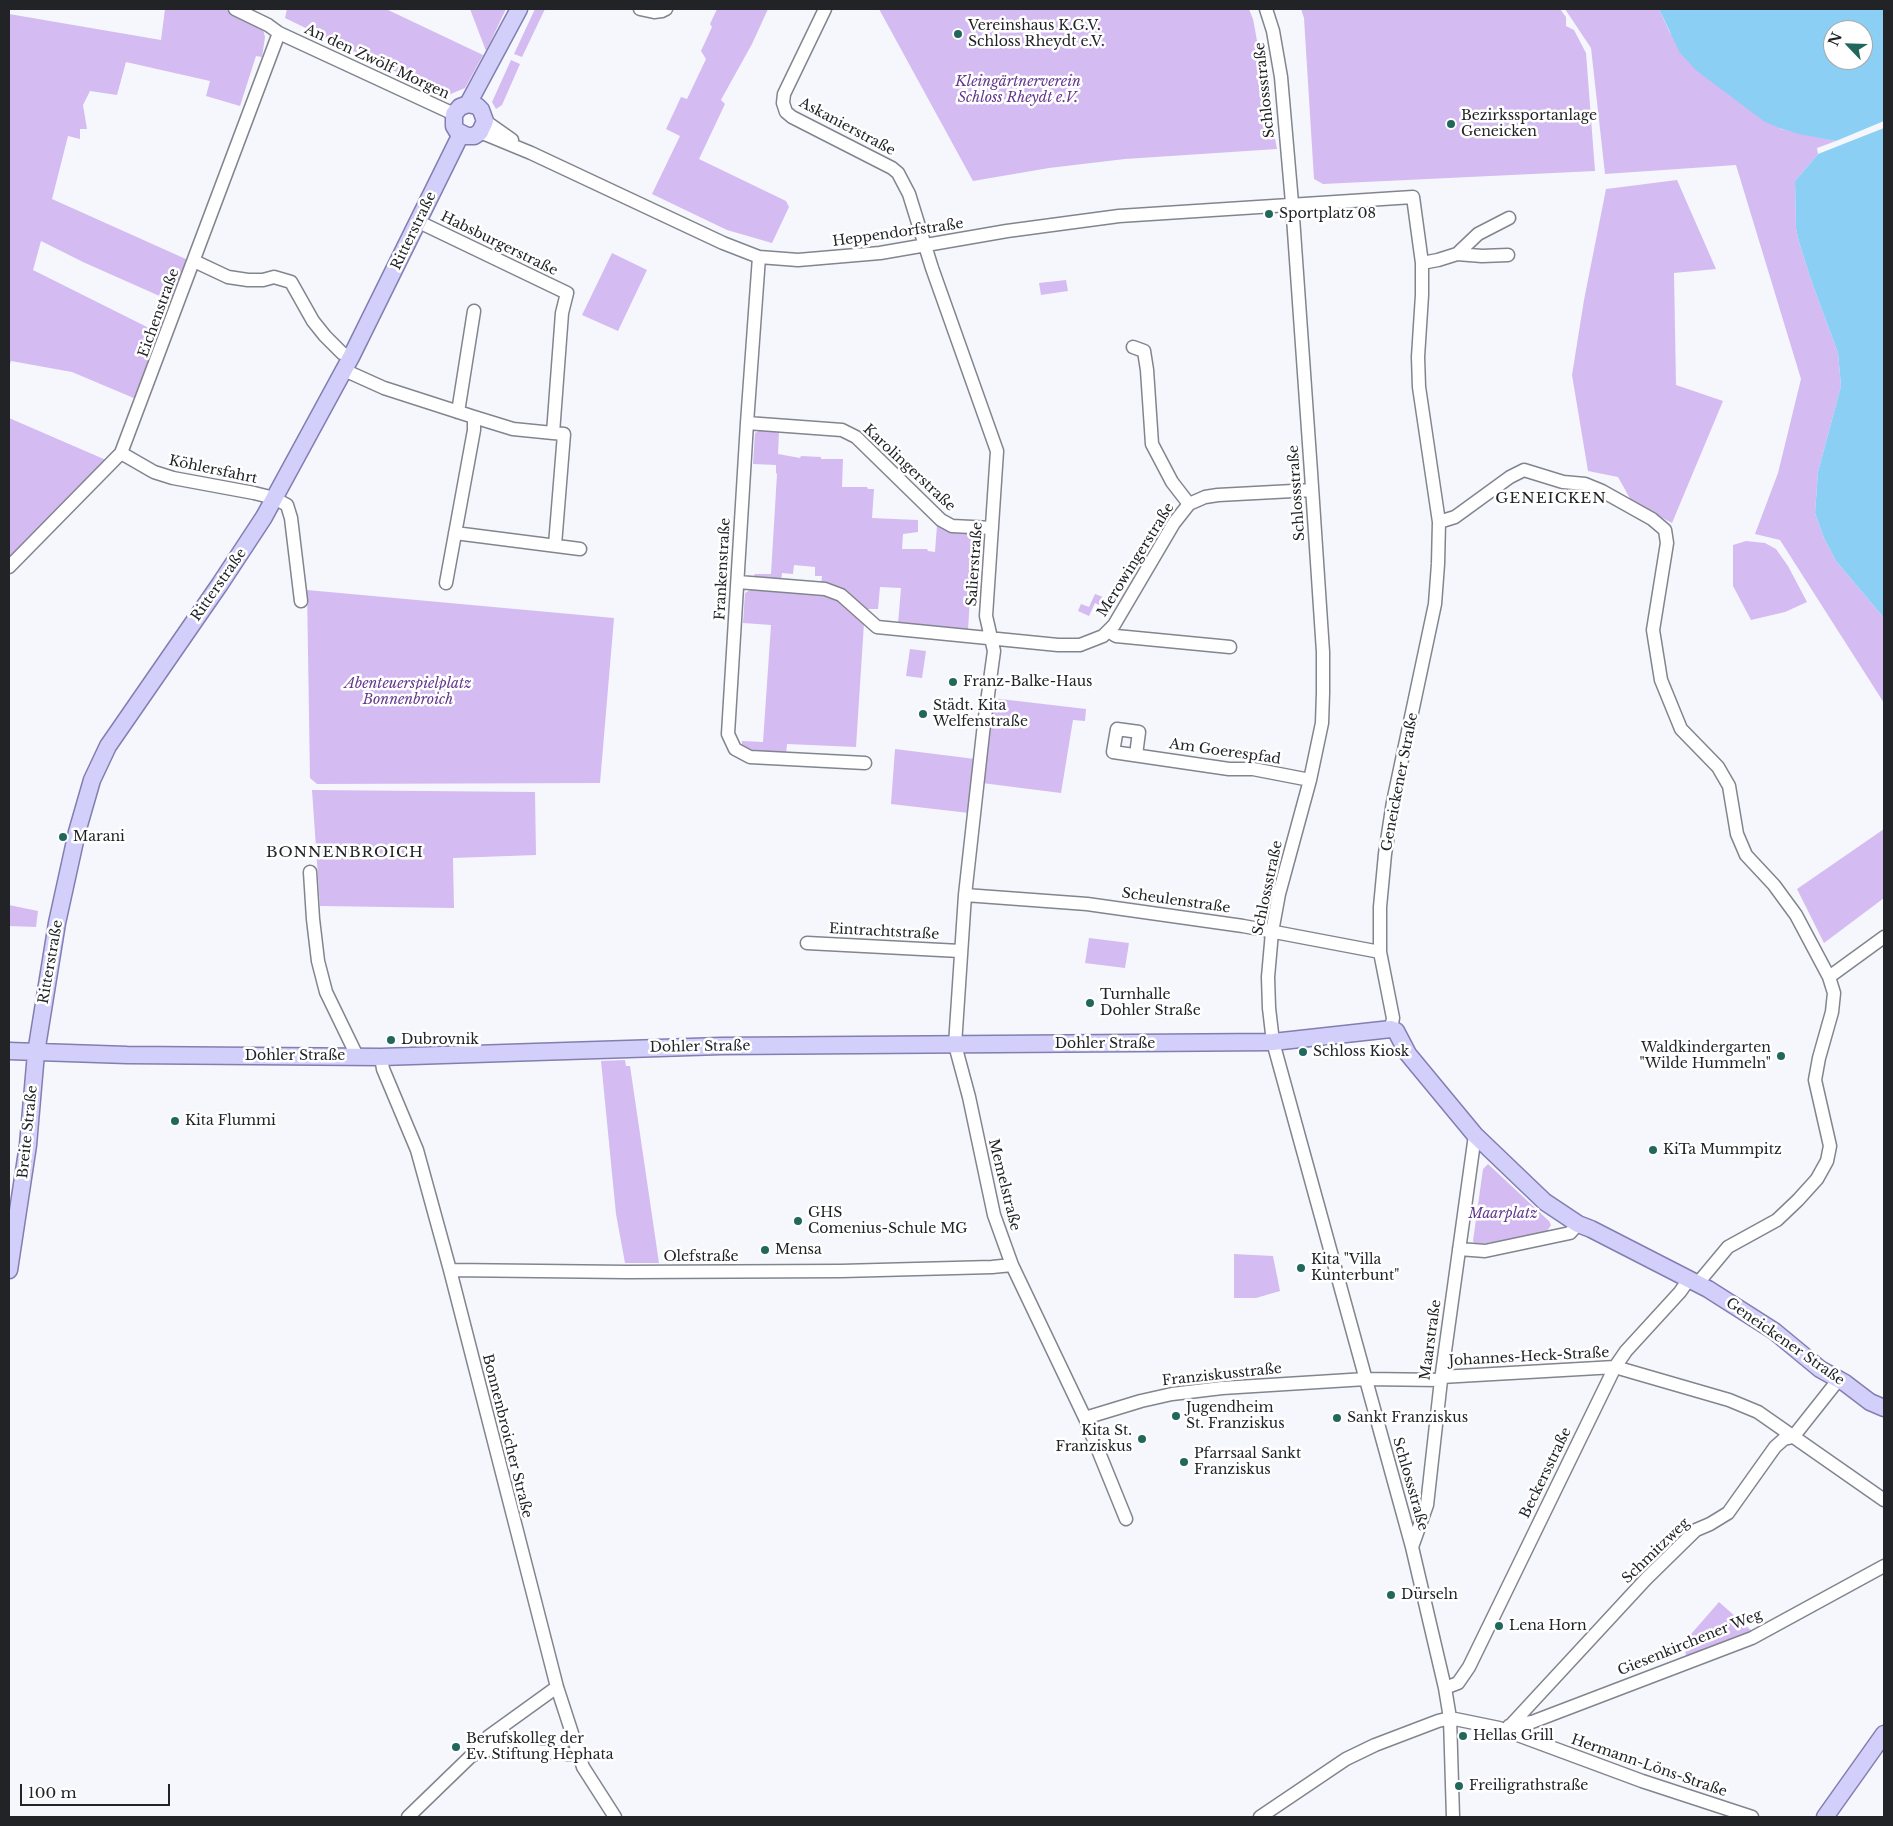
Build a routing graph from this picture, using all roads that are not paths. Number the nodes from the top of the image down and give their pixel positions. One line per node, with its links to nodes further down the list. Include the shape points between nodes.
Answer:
1 (234, 9): 7 (street, An den Zwölf Morgen)
2 (519, 9): 9 (main road, via 498,50)
3 (640, 9): 4 (street, via 654,12)
4 (666, 9)
5 (825, 9): 14 (street, Askanierstraße, via 784,94 786,112 898,173 909,194)
6 (1266, 9): 11 (street, Schlossstraße, via 1274,31 1281,77)
7 (279, 33): 8 (street, An den Zwölf Morgen); 18 (street, Eichenstraße)
8 (454, 114): 9 (main road, via 460,107); 10 (main road, via 454,126)
9 (478, 117): 10 (main road, via 474,136); 17 (street, Heppendorfstraße, via 531,153)
10 (461, 134): 13 (main road, Ritterstraße)
11 (1292, 203): 14 (street, Heppendorfstraße, via 1119,216); 19 (street, Geneickener Straße, via 1413,197); 28 (street, Schlossstraße)
12 (1508, 218): 15 (street, via 1478,234)
13 (419, 222): 22 (main road, Ritterstraße); 26 (street, Habsburgerstraße, via 567,293 562,312)
14 (926, 244): 17 (street, Heppendorfstraße, via 828,258); 32 (street, Salierstraße, via 997,451)
15 (1457, 254): 16 (street); 19 (street)
16 (1508, 255)
17 (759, 257): 25 (street, Frankenstraße)
18 (194, 261): 22 (street, via 228,277 248,280 274,277 291,282 313,321); 27 (street, Eichenstraße)
19 (1422, 263): 31 (street, Geneickener Straße, via 1419,387)
20 (474, 311): 23 (street)
21 (1133, 347): 30 (street, Merowingerstraße, via 1144,351 1148,370 1152,444)
22 (347, 363): 23 (street, via 384,388); 29 (main road, Ritterstraße)
23 (458, 412): 24 (street)
24 (474, 417): 26 (street, via 513,429); 33 (street)
25 (746, 423): 32 (street, Karolingerstraße, via 842,430 856,437 941,520 952,526); 37 (street, Frankenstraße)
26 (553, 433): 34 (street, via 564,434)
27 (121, 453): 29 (street, Köhlersfahrt, via 154,472 172,478); 36 (street, Eichenstraße)
28 (1312, 490): 30 (street, Merowingerstraße, via 1210,496); 45 (street, Schlossstraße, via 1323,693 1322,723)
29 (274, 498): 39 (street, via 287,505 291,518); 58 (main road, Ritterstraße, via 243,552 108,746 92,780 57,923)
30 (1188, 504): 40 (street, Merowingerstraße)
31 (1439, 522): 52 (street, Geneickener Straße, via 1435,604 1385,854); 53 (street, Beckersstraße, via 1455,517 1524,470 1602,491 1652,519 1665,530 1667,543 1653,630 1661,680 1681,729 1718,767 1729,786 1737,834 1746,855 1796,915)
32 (992, 528): 41 (street, Salierstraße, via 986,616)
33 (455, 533): 34 (street); 38 (street)
34 (555, 545): 35 (street)
35 (580, 549)
36 (9, 567)
37 (738, 582): 41 (street, Merowingerstraße, via 824,589 841,595 878,627); 44 (street, Frankenstraße, via 728,734 734,748 750,757)
38 (446, 584)
39 (301, 601)
40 (1108, 631): 41 (street, Merowingerstraße, via 1088,643 1071,645); 42 (street, Merowingerstraße, via 1116,636)
41 (992, 639): 47 (street, Salierstraße, via 994,651)
42 (1230, 647)
43 (1136, 755): 45 (street, Am Goerespfad, via 1229,769 1253,769)
44 (865, 763)
45 (1310, 780): 48 (street, Schlossstraße)
46 (310, 872): 59 (street, via 318,961 326,992)
47 (965, 895): 48 (street, Scheulenstraße, via 1087,904); 51 (street, Memelstraße)
48 (1272, 932): 52 (street, Scheulenstraße); 55 (street, Schlossstraße, via 1268,977)
49 (1884, 937): 53 (street)
50 (807, 943): 51 (street, Eintrachtstraße)
51 (960, 951): 56 (street, Memelstraße)
52 (1380, 952): 54 (street, Geneickener Straße, via 1393,1018)
53 (1829, 977): 67 (street, Beckersstraße, via 1834,994 1832,1012 1815,1080 1830,1146 1827,1161 1817,1179 1777,1220 1728,1247)
54 (1391, 1029): 55 (main road, Dohler Straße); 61 (main road, Geneickener Straße, via 1396,1031 1408,1054)
55 (1273, 1042): 56 (main road, Dohler Straße); 69 (street, Schlossstraße)
56 (955, 1045): 60 (main road, Dohler Straße, via 721,1046); 64 (street, Memelstraße, via 994,1216)
57 (9, 1052): 58 (main road, Dohler Straße)
58 (36, 1052): 59 (main road, Dohler Straße); 65 (main road, Breite Straße, via 28,1144)
59 (357, 1056): 60 (main road, Dohler Straße)
60 (381, 1057): 66 (street, Bonnenbroicher Straße, via 417,1150)
61 (1475, 1135): 62 (main road, Geneickener Straße, via 1545,1202); 63 (street, Maarstraße)
62 (1578, 1224): 63 (street, via 1570,1233 1485,1251); 67 (main road, Geneickener Straße)
63 (1459, 1249): 70 (street, Maarstraße)
64 (1012, 1265): 66 (street, Olefstraße, via 832,1272); 73 (street, Memelstraße)
65 (9, 1270)
66 (450, 1270): 79 (street, Bonnenbroicher Straße)
67 (1693, 1281): 68 (street, Beckersstraße); 71 (main road, Geneickener Straße, via 1774,1330 1820,1369)
68 (1614, 1367): 70 (street, Johannes-Heck-Straße); 74 (street, Johannes-Heck-Straße, via 1729,1400 1758,1412); 80 (street, Beckersstraße, via 1469,1667 1458,1683)
69 (1366, 1379): 70 (street, Johannes-Heck-Straße); 73 (street, Franziskusstraße, via 1172,1394); 77 (street, Schlossstraße)
70 (1441, 1379): 77 (street, Maarstraße, via 1426,1505)
71 (1839, 1379): 72 (main road, Geneickener Straße, via 1870,1402); 74 (street, Schmitzweg)
72 (1884, 1408)
73 (1085, 1418): 76 (street, Memelstraße)
74 (1793, 1437): 75 (street, Johannes-Heck-Straße); 82 (street, Schmitzweg, via 1784,1439 1775,1447 1728,1512 1696,1530)
75 (1884, 1500)
76 (1126, 1519)
77 (1412, 1547): 80 (street, Schlossstraße)
78 (1884, 1566): 82 (street, Giesenkirchener Weg, via 1752,1638 1532,1722)
79 (557, 1688): 84 (street, Bonnenbroicher Straße); 85 (street, via 489,1736)
80 (1446, 1688): 81 (street, Schlossstraße)
81 (1450, 1718): 82 (street, Hermann-Löns-Straße); 88 (street, via 1374,1744); 89 (street, Schlossstraße)
82 (1505, 1727): 90 (street, Hermann-Löns-Straße, via 1642,1781)
83 (1884, 1734): 91 (main road)
84 (578, 1754): 85 (street, via 503,1748 480,1751); 87 (street, Bonnenbroicher Straße)
85 (470, 1757): 86 (street)
86 (408, 1817)
87 (615, 1817)
88 (1260, 1817)
89 (1453, 1817)
90 (1752, 1817)
91 (1826, 1817)

